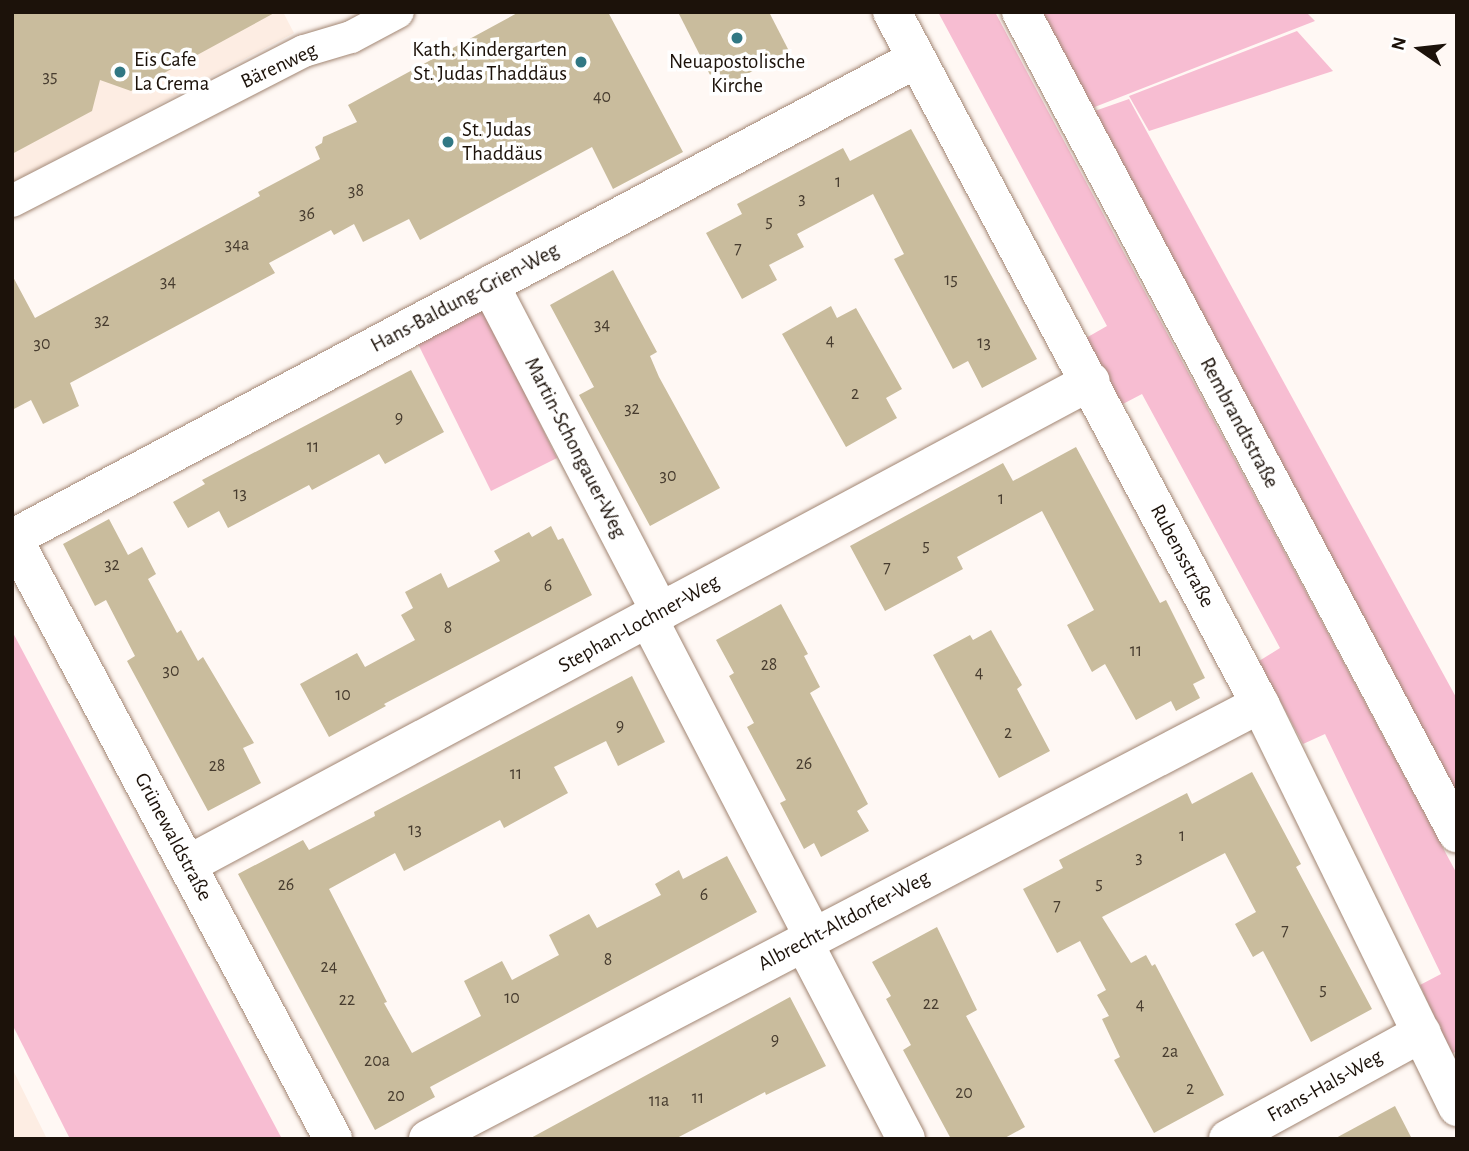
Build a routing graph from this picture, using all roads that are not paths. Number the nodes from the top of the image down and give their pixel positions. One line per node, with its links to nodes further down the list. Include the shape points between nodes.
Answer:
1 (398, 12): 5 (street, Bärenweg, via 351,37 304,51)
2 (892, 12): 4 (street, Rubensstraße)
3 (1021, 12): 11 (street, Rembrandtstraße)
4 (916, 59): 6 (street, Hans-Baldung-Grien-Weg); 7 (street, Rubensstraße)
5 (12, 201)
6 (490, 285): 8 (street, Hans-Baldung-Grien-Weg); 9 (street, Martin-Schongauer-Weg)
7 (1091, 381): 9 (street, Stephan-Lochner-Weg); 10 (street, Rubensstraße)
8 (13, 537): 12 (street, Grünewaldstraße)
9 (654, 615): 12 (street, Stephan-Lochner-Weg); 13 (street, Martin-Schongauer-Weg)
10 (1260, 704): 13 (street, Albrecht-Altdorfer-Weg); 14 (street, Rubensstraße)
11 (1457, 833)
12 (187, 865): 16 (street, Grünewaldstraße)
13 (808, 939): 17 (street, Albrecht-Altdorfer-Weg); 18 (street, Martin-Schongauer-Weg)
14 (1422, 1033): 15 (street, Rubensstraße); 19 (street, Frans-Hals-Weg)
15 (1457, 1107)
16 (333, 1139)
17 (428, 1139)
18 (906, 1139)
19 (1228, 1139)

